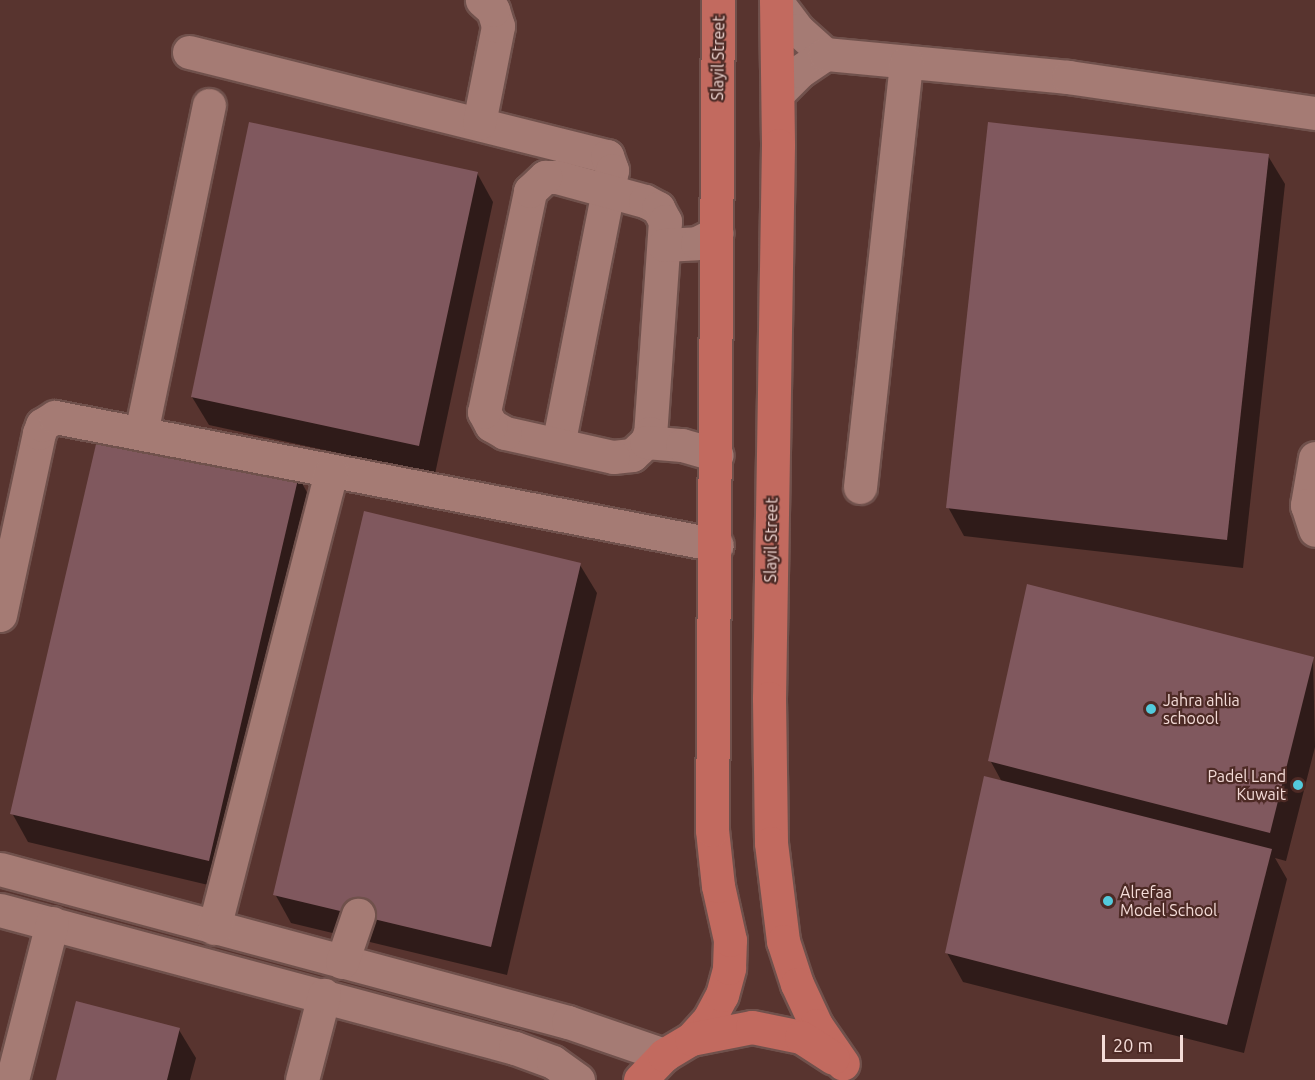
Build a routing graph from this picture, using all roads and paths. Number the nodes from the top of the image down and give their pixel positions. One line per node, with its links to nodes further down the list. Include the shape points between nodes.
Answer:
1 (482, 0): 10 (street, via 493,10 498,26)
2 (718, 0): 12 (main road, Slayil Street)
3 (776, 0): 5 (street, via 798,30); 7 (main road, Slayil Street)
4 (189, 52): 10 (street)
5 (825, 54): 6 (street); 7 (street)
6 (906, 62): 9 (street, via 1068,77); 20 (street)
7 (778, 93): 32 (main road, Slayil Street, via 769,698 771,843 783,941 797,984 816,1025)
8 (209, 105): 14 (street)
9 (1315, 113)
10 (479, 123): 11 (street, via 602,154 612,165)
11 (608, 191): 13 (street, via 658,208 664,221); 16 (street); 16 (street, via 551,176 538,180 530,191 484,405 486,420 497,430)
12 (717, 233): 13 (street, via 697,243); 17 (main road, Slayil Street)
13 (664, 245): 15 (street)
14 (141, 434): 19 (street); 23 (street, via 63,417 42,425)
15 (646, 442): 16 (street, via 632,455 622,458); 17 (street)
16 (558, 444)
17 (717, 455): 22 (main road, Slayil Street)
18 (1315, 458): 21 (street, via 1307,505)
19 (331, 472): 22 (street); 28 (street)
20 (860, 487)
21 (1315, 530)
22 (717, 545): 31 (main road, Slayil Street, via 712,831 718,886 730,940 729,968 722,995 709,1019)
23 (0, 615)
24 (0, 869): 28 (street)
25 (0, 910): 27 (street)
26 (358, 915): 29 (street)
27 (52, 923): 30 (street); 33 (street)
28 (214, 928): 29 (street)
29 (342, 962): 31 (street)
30 (324, 995): 34 (street); 35 (street, via 514,1048 553,1062)
31 (678, 1047): 32 (main road, via 752,1027 801,1037); 36 (main road, Slayil Street)
32 (849, 1072)
33 (12, 1080)
34 (302, 1080)
35 (578, 1080)
36 (640, 1080)

